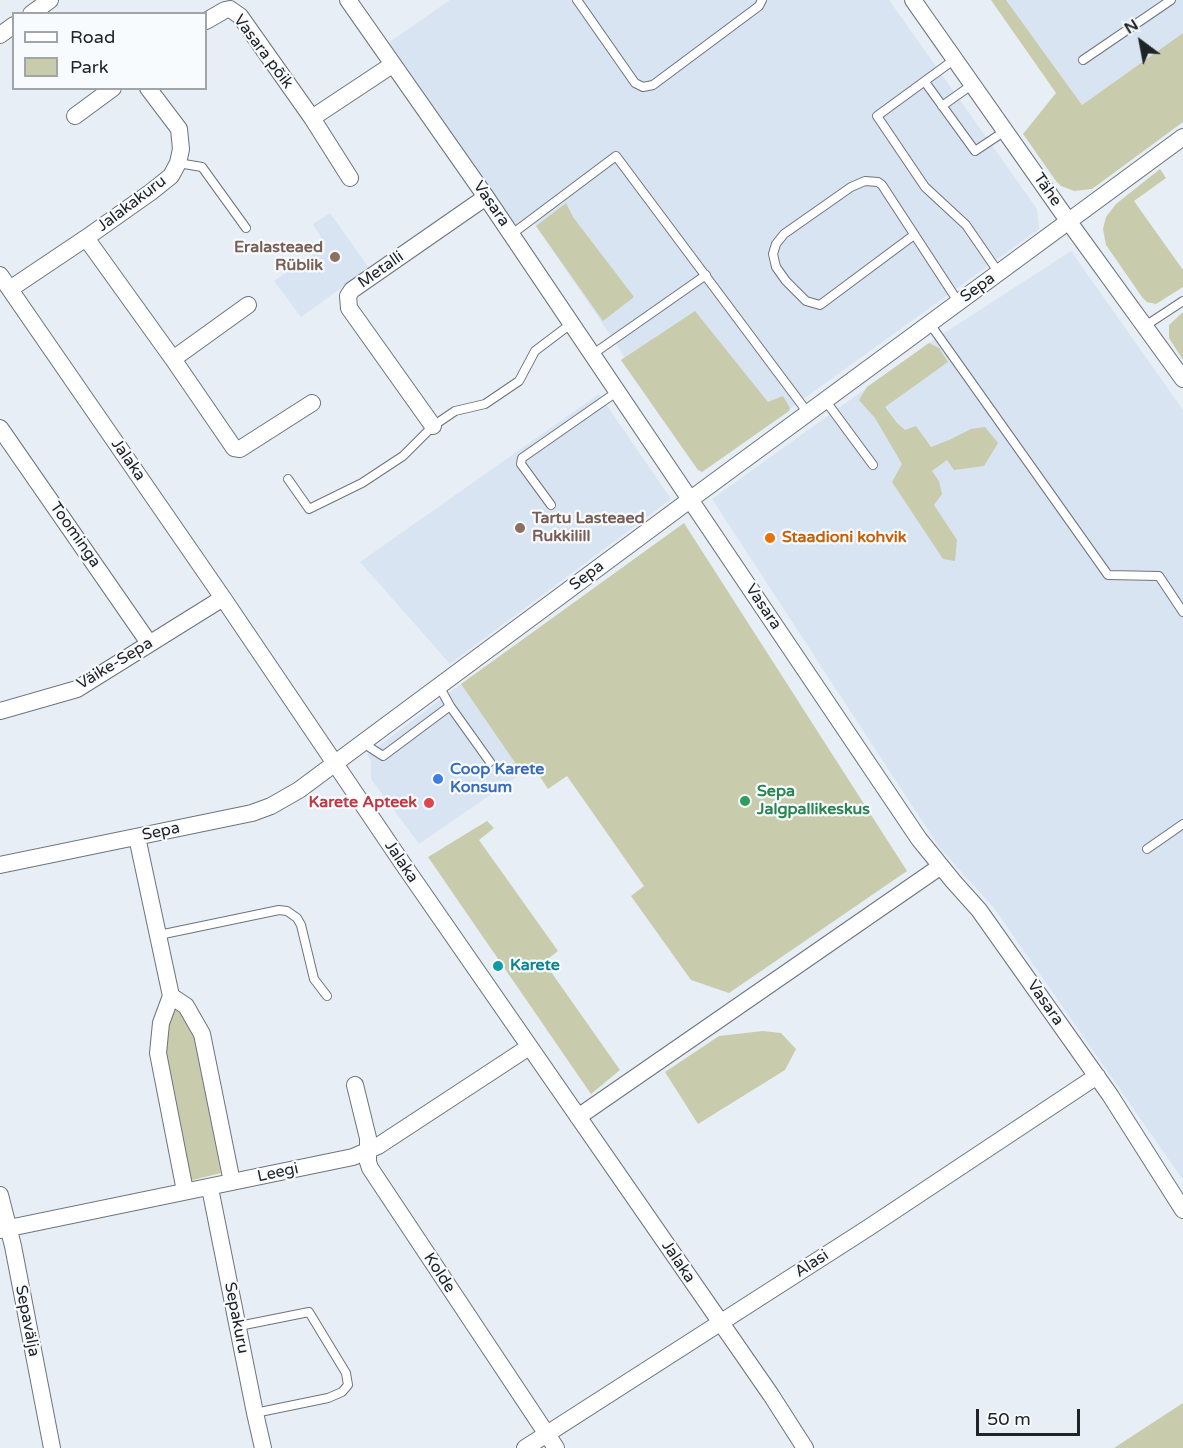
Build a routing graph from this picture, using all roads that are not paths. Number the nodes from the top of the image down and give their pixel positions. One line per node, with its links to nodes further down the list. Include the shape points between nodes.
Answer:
1 (50, 0): 7 (street)
2 (348, 0): 11 (street, Vasara)
3 (577, 0): 4 (lane, via 634,83 644,87 653,85)
4 (762, 0)
5 (913, 0): 9 (street, Tähe)
6 (1169, 1): 10 (lane)
7 (34, 12)
8 (207, 20): 18 (street, Vasara põik, via 230,9 240,16)
9 (955, 59): 12 (lane); 13 (street, Tähe)
10 (1083, 60)
11 (392, 65): 18 (street); 23 (street, Vasara)
12 (925, 81): 16 (lane); 29 (lane, via 877,116 925,187 966,225)
13 (973, 84): 16 (lane); 19 (street, Tähe)
14 (110, 90): 17 (street)
15 (150, 90): 21 (street, Jalakakuru, via 179,129)
16 (942, 105): 19 (lane, via 975,151)
17 (75, 116)
18 (312, 118): 22 (street, Vasara põik)
19 (1005, 131): 24 (street, Tähe)
20 (1183, 137): 24 (street, Sepa)
21 (178, 163): 25 (lane, via 202,167); 28 (street, Jalakakuru, via 171,176)
22 (350, 178)
23 (486, 197): 26 (street, Vasara); 46 (street, Metalli, via 348,296 349,308)
24 (1069, 222): 29 (street, Sepa); 38 (street, Tähe)
25 (246, 228)
26 (512, 234): 31 (lane, via 616,156); 36 (street, Vasara)
27 (914, 235): 27 (lane, via 882,185 865,181 784,234 773,254 786,281 806,301 820,305); 34 (lane)
28 (86, 238): 32 (street, Jalakakuru); 40 (street)
29 (1000, 273): 34 (street, Sepa)
30 (0, 275): 32 (street, Jalaka)
31 (705, 275): 39 (lane); 45 (lane)
32 (10, 289): 52 (street, Jalaka)
33 (1183, 301): 38 (lane)
34 (959, 303): 37 (street, Sepa)
35 (248, 305): 40 (street)
36 (572, 323): 39 (street, Vasara); 46 (lane, via 534,351 519,381 485,404 455,411)
37 (930, 324): 43 (street, Sepa); 53 (lane, via 1107,575 1159,576)
38 (1145, 326): 41 (street, Tähe)
39 (593, 354): 42 (street, Vasara)
40 (173, 359): 44 (street, via 234,448 240,450)
41 (1183, 379)
42 (618, 391): 50 (street, Vasara); 51 (lane, via 522,458 521,464)
43 (825, 400): 45 (street, Sepa); 48 (lane)
44 (312, 403)
45 (808, 413): 50 (street, Sepa)
46 (433, 426): 49 (lane, via 403,456 378,473 309,509)
47 (0, 428): 54 (street, Toominga)
48 (873, 465)
49 (288, 479)
50 (691, 499): 55 (street, Sepa); 65 (street, Vasara)
51 (551, 505)
52 (223, 598): 54 (street, Väike-Sepa); 60 (street, Jalaka)
53 (1183, 612)
54 (149, 643): 57 (street, Väike-Sepa, via 77,689)
55 (439, 685): 56 (lane); 58 (street, Sepa)
56 (450, 706): 58 (lane, via 383,756); 59 (lane)
57 (0, 711)
58 (362, 742): 60 (street, Sepa)
59 (490, 762)
60 (335, 764): 62 (street, Sepa, via 271,806); 69 (street, Jalaka)
61 (1183, 824): 63 (lane)
62 (137, 837): 64 (street, Sepa); 66 (street)
63 (1147, 849)
64 (0, 865)
65 (940, 866): 70 (street, Vasara, via 979,910); 72 (street)
66 (159, 935): 67 (street); 68 (lane, via 287,911 301,925 314,979)
67 (171, 996): 74 (street, via 186,1006 202,1034); 76 (street, via 161,1023 158,1053)
68 (327, 996)
69 (529, 1047): 72 (street, Jalaka); 73 (street, Leegi)
70 (1097, 1076): 78 (street, Vasara); 80 (street, Alasi)
71 (356, 1085): 73 (street, Kolde)
72 (578, 1117): 80 (street, Jalaka)
73 (368, 1151): 74 (street, Leegi); 83 (street, Kolde, via 370,1168)
74 (232, 1182): 75 (street, Leegi)
75 (210, 1188): 76 (street, Leegi); 81 (street, Sepakuru)
76 (185, 1191): 79 (street, Leegi)
77 (0, 1195): 79 (street, Sepavälja)
78 (1183, 1210)
79 (4, 1229): 84 (street, Sepavälja)
80 (720, 1323): 83 (street, Alasi); 87 (street, Jalaka)
81 (239, 1326): 82 (street, Sepakuru); 82 (lane, via 309,1312 346,1373 348,1385 342,1392)
82 (255, 1413): 85 (street, Sepakuru)
83 (551, 1441): 86 (street, Alasi)
84 (52, 1448)
85 (263, 1448)
86 (525, 1448)
87 (805, 1448)

